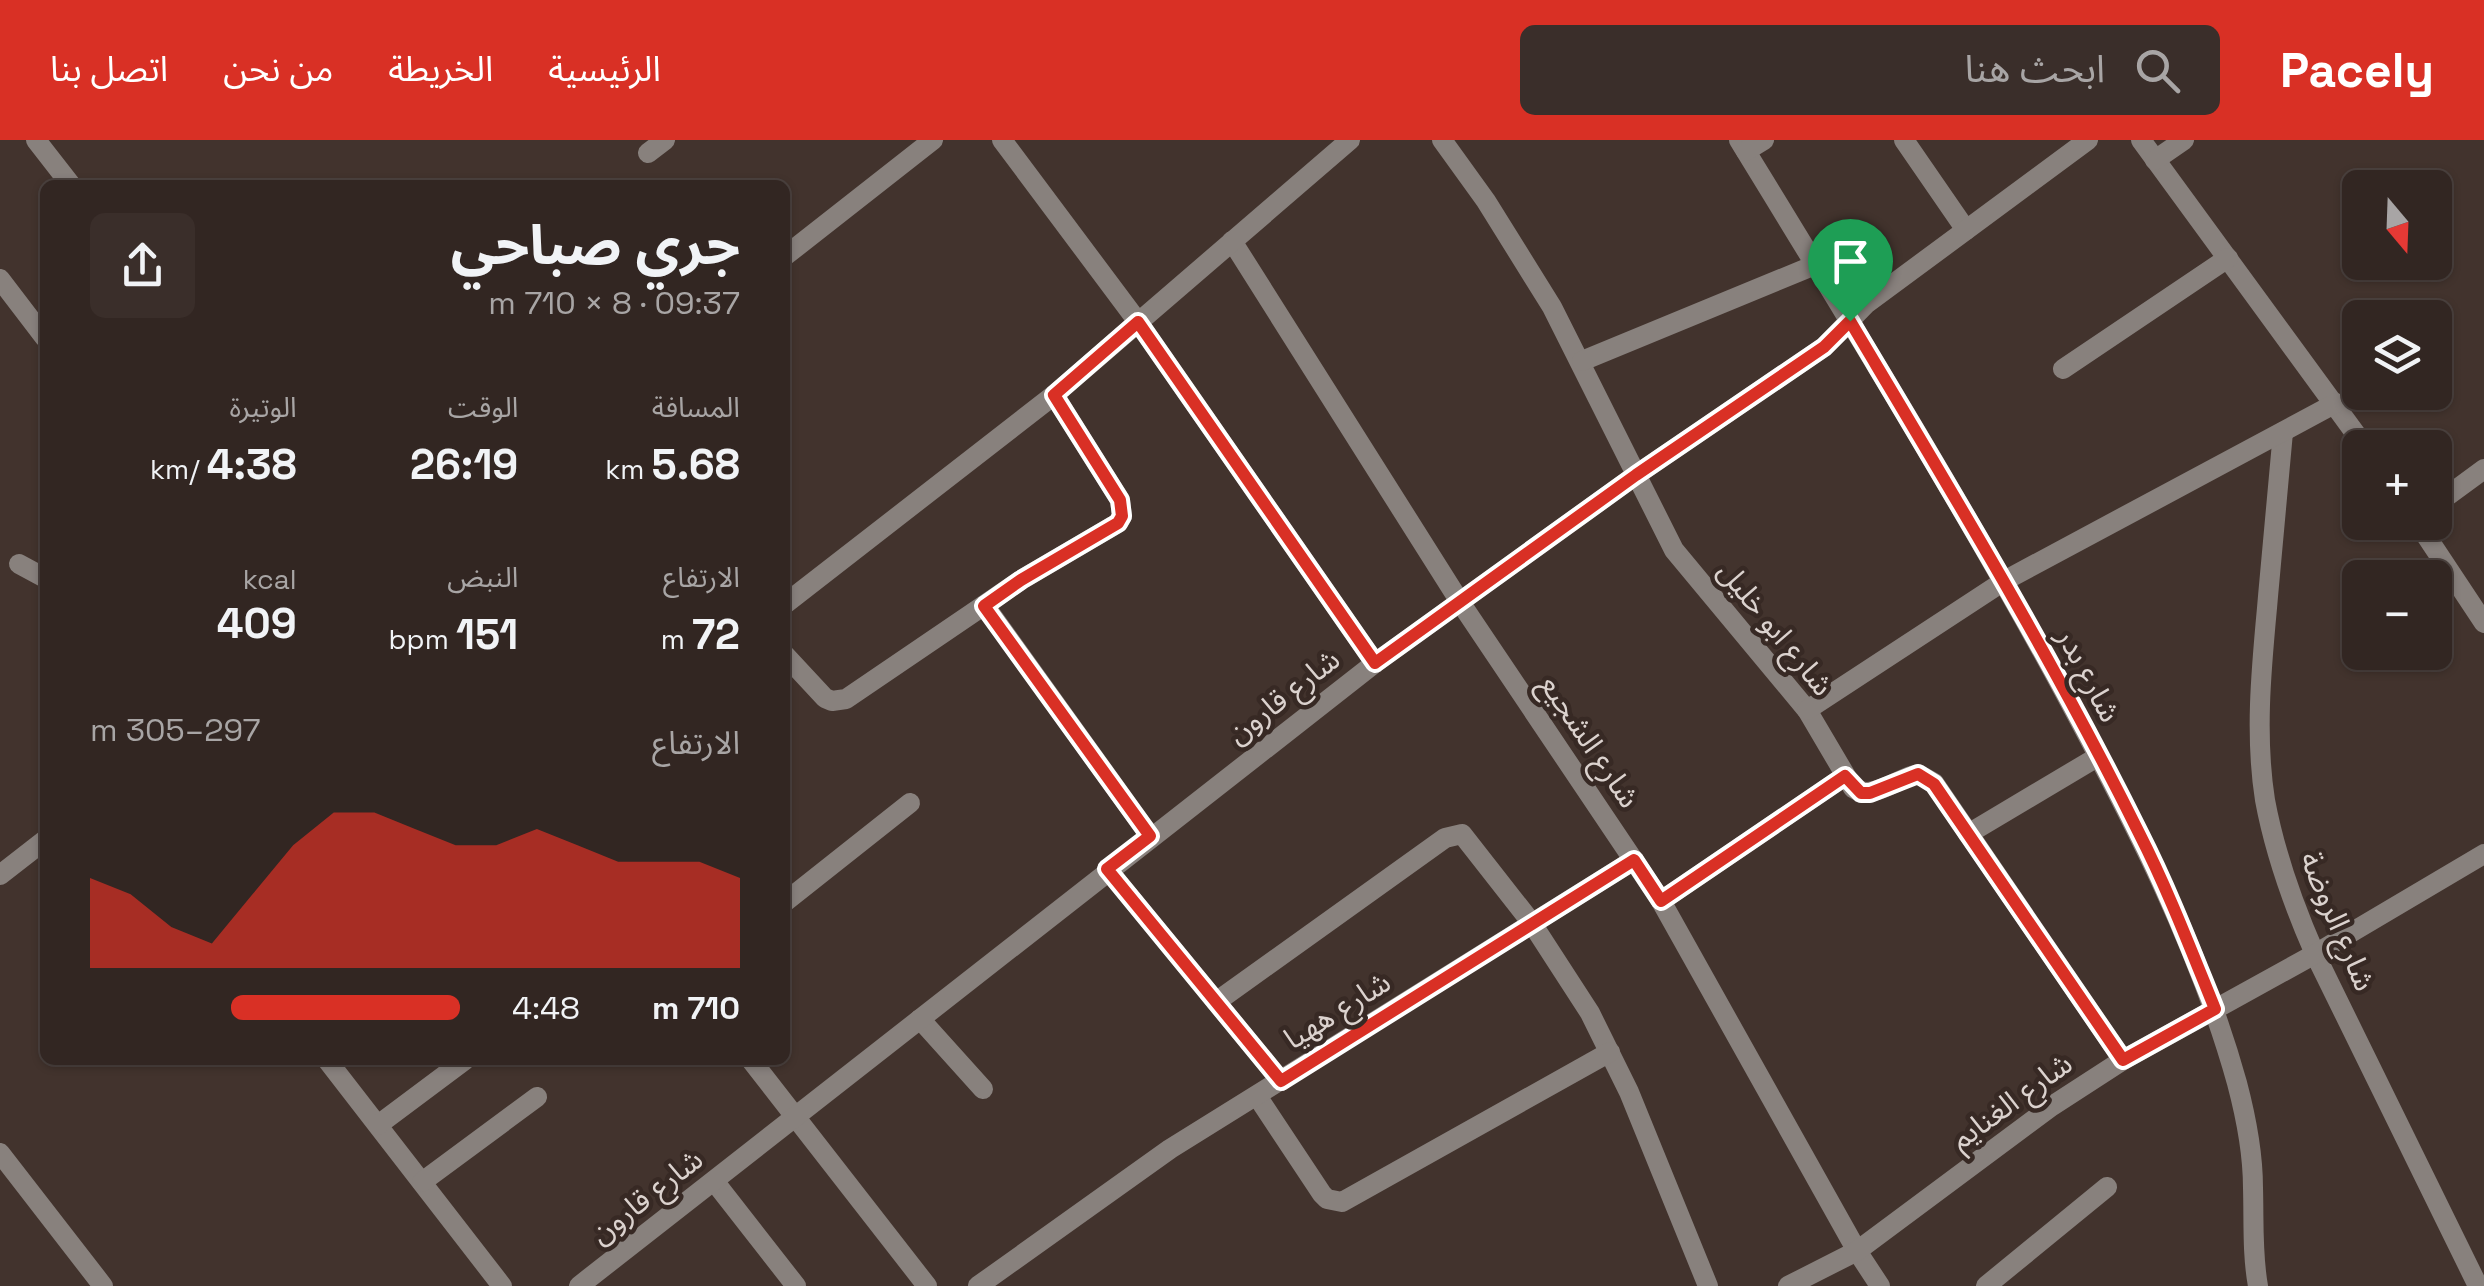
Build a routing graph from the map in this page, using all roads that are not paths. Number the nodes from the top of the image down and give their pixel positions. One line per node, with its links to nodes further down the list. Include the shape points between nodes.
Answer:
1 (36, 140): 13 (street)
2 (932, 140): 16 (street)
3 (1002, 140): 21 (street)
4 (1350, 140): 15 (street)
5 (1442, 140): 23 (street, شارع ابو خليل)
6 (1764, 140): 11 (street)
7 (1904, 140): 14 (street)
8 (2088, 140): 14 (street, شارع قارون)
9 (2141, 140): 12 (street)
10 (2184, 140): 12 (street)
11 (1742, 146): 18 (street, شارع بدر)
12 (2156, 160): 17 (street)
13 (66, 180)
14 (1966, 230): 20 (street, شارع قارون)
15 (1232, 241): 21 (street); 37 (street, شارع الشجيع)
16 (790, 252)
17 (2228, 258): 24 (street); 26 (street)
18 (1815, 266): 20 (street, شارع بدر); 23 (street)
19 (0, 279): 22 (street)
20 (1850, 321): 30 (street, شارع قارون, via 1824,347); 35 (street, شارع بدر)
21 (1138, 322): 25 (street); 41 (street)
22 (40, 331)
23 (1582, 361): 30 (street, شارع ابو خليل)
24 (2063, 369)
25 (1054, 395): 36 (street); 38 (street, via 1120,500 1122,516)
26 (2336, 403): 27 (street); 28 (street)
27 (2354, 430)
28 (2283, 432): 35 (street); 56 (street, شارع الروضة, via 2260,744 2276,852)
29 (2484, 468): 31 (street)
30 (1636, 475): 37 (street, شارع قارون); 42 (street, شارع ابو خليل, via 1674,550)
31 (2452, 492)
32 (2429, 540): 39 (street)
33 (18, 564): 34 (street)
34 (40, 575)
35 (2004, 581): 42 (street); 43 (street, شارع بدر)
36 (790, 600)
37 (1460, 602): 41 (street, شارع قارون); 50 (street, شارع الشجيع)
38 (984, 606): 40 (street, via 840,702 825,698); 47 (street)
39 (2484, 622)
40 (790, 661)
41 (1375, 663): 47 (street, شارع قارون)
42 (1807, 710): 44 (street, شارع ابو خليل)
43 (2099, 756): 46 (street); 58 (street, شارع بدر, via 2166,889)
44 (1845, 776): 46 (street, via 1861,793 1907,776 1926,777); 54 (street)
45 (910, 804): 53 (street)
46 (1968, 834): 61 (street)
47 (1150, 836): 51 (street, شارع قارون)
48 (40, 844): 52 (street)
49 (2484, 854): 56 (street, شارع الغنايم)
50 (1634, 860): 54 (street, شارع الشجيع); 55 (street, شارع ههيا)
51 (1107, 869): 57 (street); 59 (street, شارع قارون)
52 (0, 875)
53 (790, 898)
54 (1661, 901): 75 (street, شارع الشجيع)
55 (1531, 922): 57 (street, via 1469,839 1453,834); 60 (street); 65 (street, شارع ههيا)
56 (2315, 954): 58 (street, شارع الغنايم); 87 (street, شارع الروضة)
57 (1216, 1002): 65 (street)
58 (2215, 1009): 61 (street, شارع الغنايم); 86 (street, شارع بدر, via 2251,1153)
59 (920, 1018): 66 (street); 69 (street, شارع قارون)
60 (1610, 1052): 67 (street, via 1342,1202 1322,1194); 82 (street)
61 (2123, 1060): 75 (street, شارع الغنايم)
62 (331, 1065): 70 (street)
63 (458, 1065): 70 (street)
64 (755, 1065): 69 (street)
65 (1281, 1081): 67 (street, شارع ههيا)
66 (983, 1089)
67 (1257, 1096): 81 (street, شارع ههيا, via 1170,1148)
68 (536, 1097): 73 (street)
69 (796, 1117): 72 (street, شارع قارون); 80 (street)
70 (378, 1125): 73 (street)
71 (0, 1153): 76 (street)
72 (714, 1181): 78 (street, شارع قارون); 79 (street)
73 (422, 1182): 77 (street)
74 (2108, 1187): 85 (street)
75 (1857, 1251): 83 (street, شارع الغنايم); 84 (street, شارع الشجيع)
76 (103, 1286)
77 (502, 1286)
78 (579, 1286)
79 (796, 1286)
80 (927, 1286)
81 (978, 1286)
82 (1708, 1286)
83 (1788, 1286)
84 (1880, 1286)
85 (1986, 1286)
86 (2258, 1286)
87 (2478, 1286)

